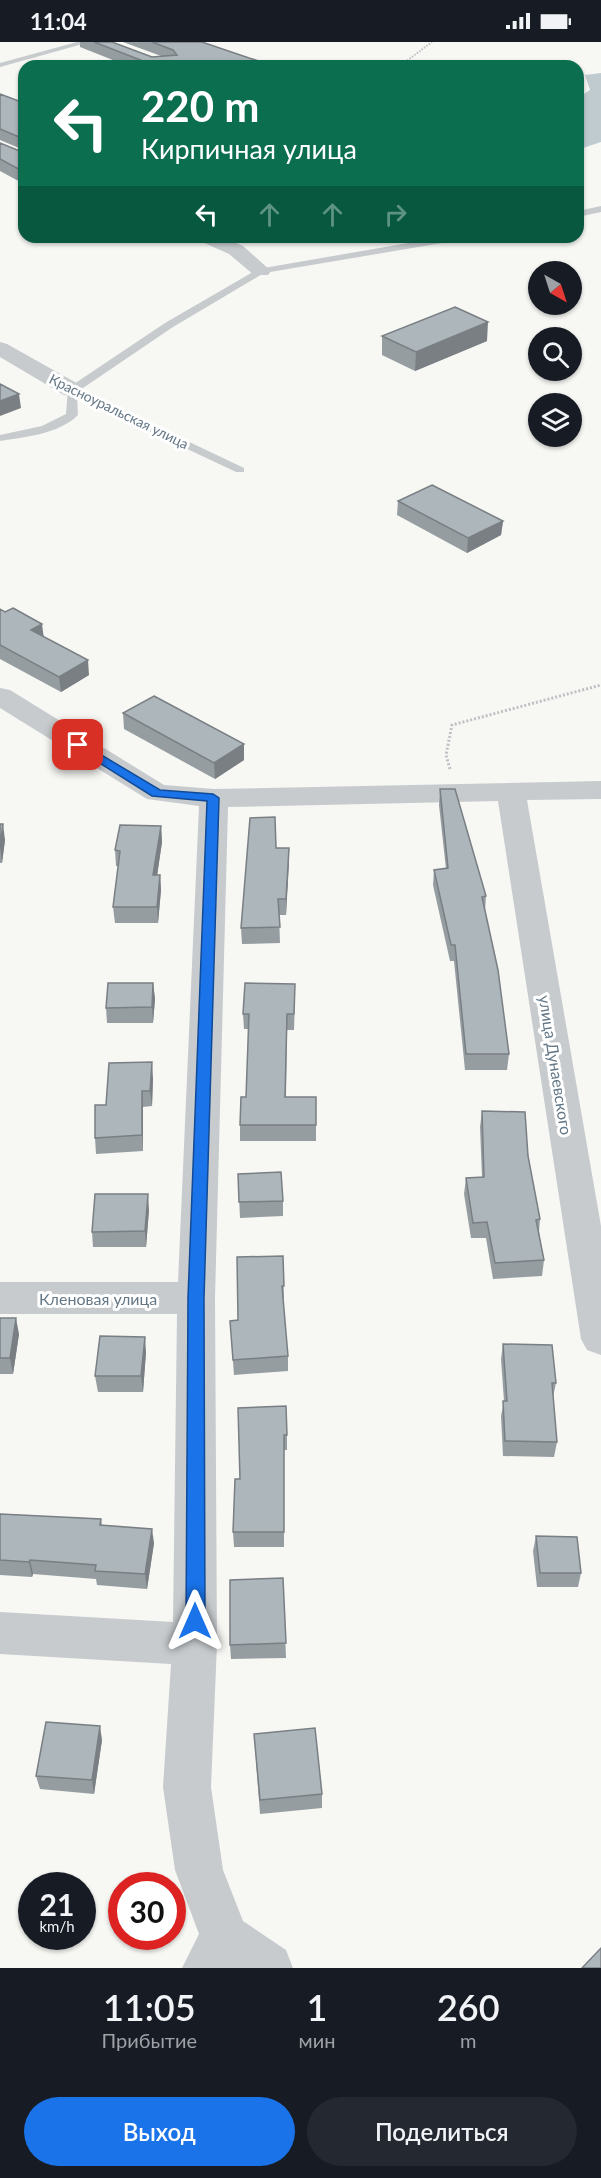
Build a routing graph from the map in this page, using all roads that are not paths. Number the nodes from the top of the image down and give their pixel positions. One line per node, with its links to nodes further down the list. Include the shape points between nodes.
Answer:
1 (86, 42): 3 (lane)
2 (18, 60): 4 (lane)
3 (19, 60)
4 (0, 65)
5 (601, 209): 6 (lane)
6 (584, 213)
7 (220, 243): 9 (street, via 236,250)
8 (426, 243): 9 (lane)
9 (261, 272): 11 (lane, via 169,325)
10 (0, 348): 11 (street, Красноуральская улица)
11 (72, 390): 12 (lane, via 72,415 60,424); 13 (lane, Красноуральская улица)
12 (0, 438)
13 (240, 470)
14 (0, 696): 17 (street, via 157,793)
15 (601, 790): 16 (street)
16 (511, 792): 17 (street); 20 (street, улица Дунаевского)
17 (213, 798): 19 (street)
18 (0, 1298): 19 (street, Кленовая улица)
19 (196, 1298): 22 (street)
20 (601, 1338)
21 (0, 1634): 22 (street)
22 (195, 1644): 23 (street, via 187,1787)
23 (216, 1953): 24 (street)
24 (268, 1968)

